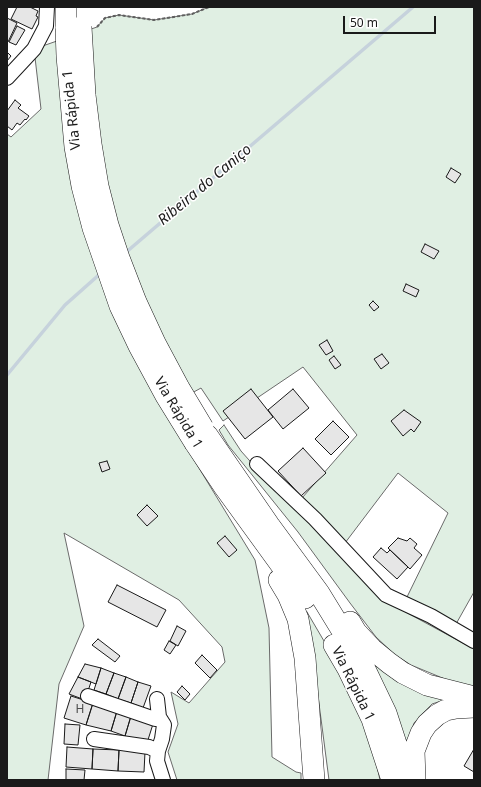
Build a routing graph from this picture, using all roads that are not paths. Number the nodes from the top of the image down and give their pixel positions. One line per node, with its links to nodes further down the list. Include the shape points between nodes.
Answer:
1 (47, 7): 4 (street, via 46,26 34,49)
2 (66, 7): 3 (highway, Via Rápida 1)
3 (80, 23): 5 (highway, Via Rápida 1, bridge, via 69,90 75,147 93,228 120,306 139,346 166,396)
4 (7, 78)
5 (201, 439): 7 (highway, Via Rápida 1); 8 (highway, Via Rápida 1)
6 (257, 464): 9 (street, via 315,519 386,595)
7 (223, 485): 18 (highway, via 237,520 288,595 298,619 305,658); 19 (highway, Via Rápida 1, via 305,597 348,669 372,719)
8 (269, 524): 11 (highway, via 290,536 356,632 389,663 428,685); 20 (highway, Via Rápida 1, via 319,593 362,663 386,713)
9 (474, 641)
10 (88, 696): 14 (street, via 154,719)
11 (474, 696)
12 (157, 699): 14 (street)
13 (474, 707): 21 (highway, via 446,710 427,724 414,751)
14 (159, 717): 16 (street, via 164,725)
15 (94, 739): 16 (street, via 149,747)
16 (158, 751): 17 (street, via 157,761)
17 (163, 780)
18 (314, 780)
19 (392, 780)
20 (407, 780)
21 (415, 780)

